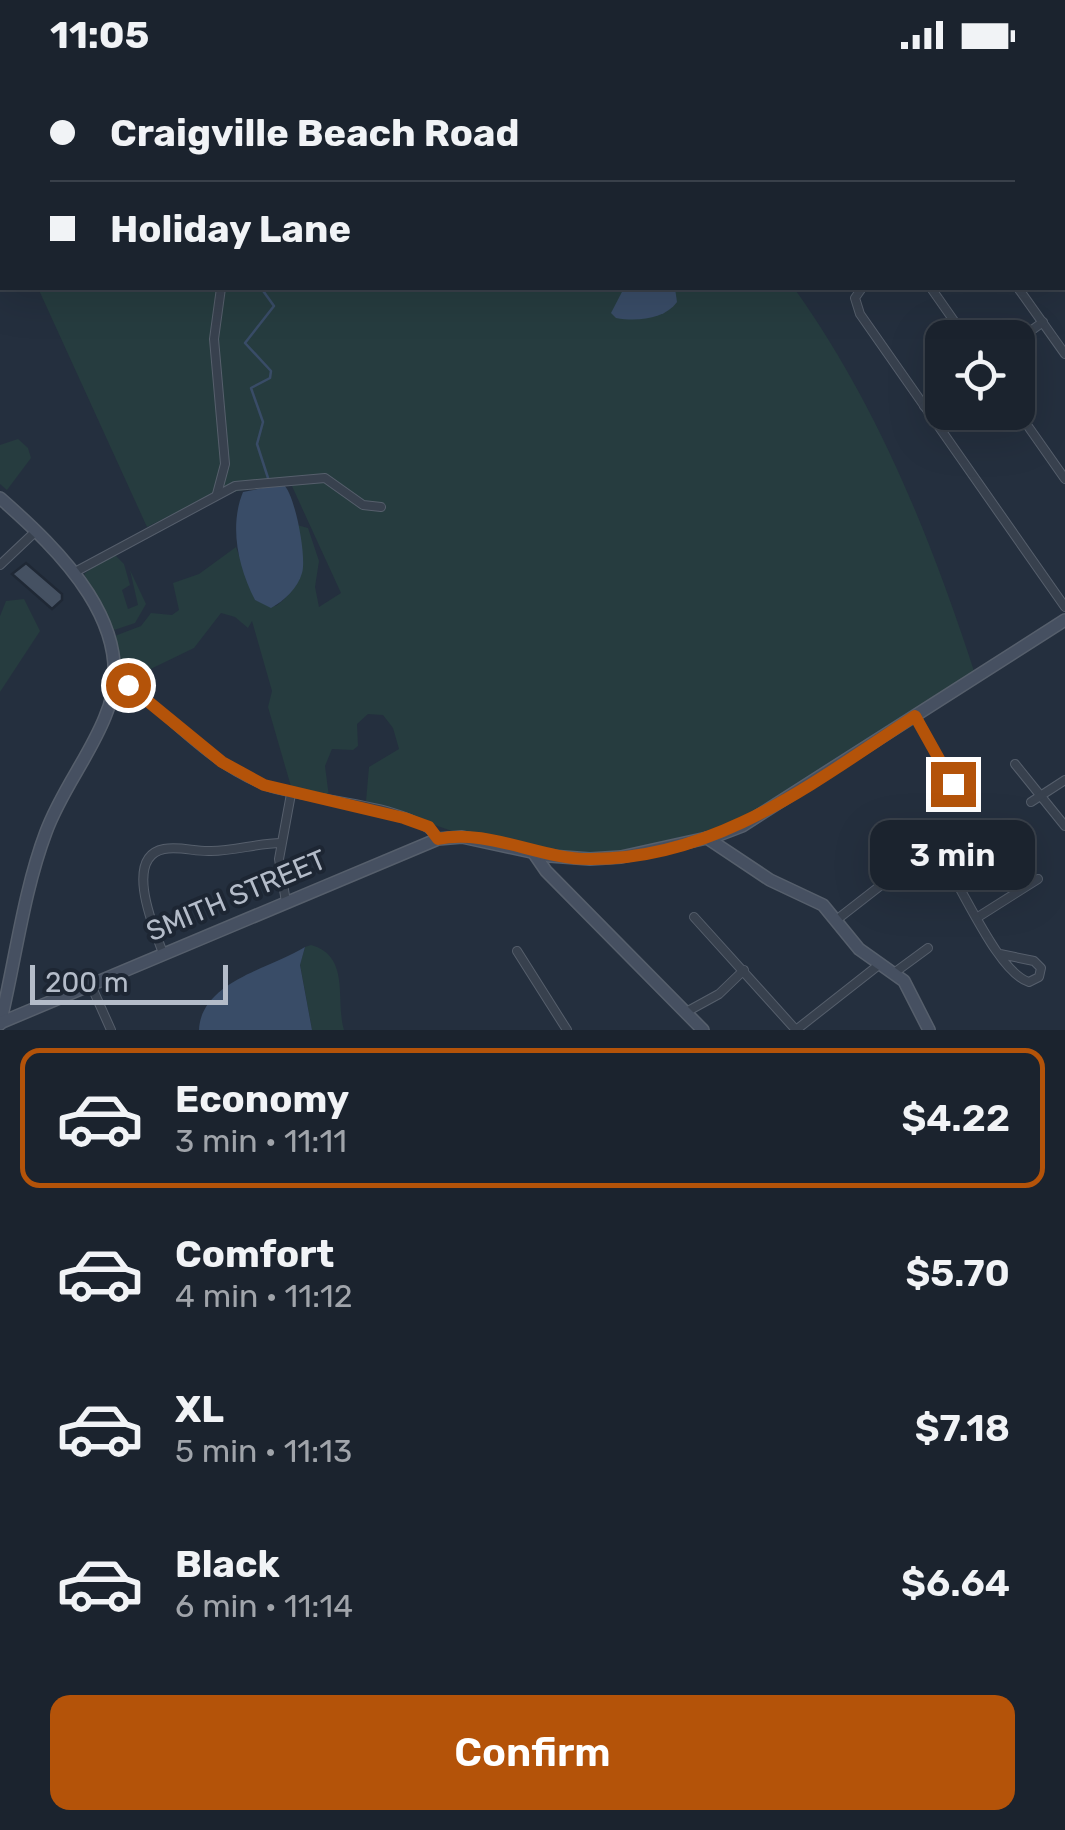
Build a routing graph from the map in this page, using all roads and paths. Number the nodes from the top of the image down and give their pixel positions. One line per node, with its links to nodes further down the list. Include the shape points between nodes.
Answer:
1 (222, 290): 11 (street, via 214,339)
2 (861, 290): 9 (street, via 855,298 860,314)
3 (933, 290): 5 (street)
4 (1019, 290): 6 (street)
5 (954, 320)
6 (1043, 322): 7 (street); 8 (street)
7 (1035, 328)
8 (1065, 354)
9 (924, 406): 20 (street)
10 (1030, 430): 12 (street)
11 (222, 477): 13 (street); 14 (street)
12 (1065, 480)
13 (235, 486): 14 (street); 16 (street, via 325,478 363,505)
14 (217, 494): 19 (street)
15 (0, 498): 17 (main road)
16 (382, 507)
17 (36, 530): 18 (street); 19 (main road)
18 (0, 565)
19 (75, 572): 22 (main road, via 106,634)
20 (1065, 606)
21 (1065, 620): 23 (main road)
22 (113, 682): 27 (street, via 134,688 232,769); 49 (main road, via 106,716 44,837)
23 (915, 716): 26 (street); 31 (main road, via 742,826)
24 (1014, 764): 28 (street)
25 (1065, 780): 28 (street)
26 (953, 784)
27 (291, 794): 32 (street, via 404,818 429,827); 33 (street)
28 (1041, 796): 29 (street); 30 (street)
29 (1031, 802)
30 (1065, 826)
31 (706, 838): 34 (main road, via 606,859); 39 (main road, via 770,880 813,898)
32 (438, 839): 34 (main road, via 462,837); 36 (main road, SMITH STREET)
33 (281, 843): 36 (street); 42 (street, via 153,854 144,866 145,887)
34 (533, 852): 48 (main road)
35 (1038, 880): 38 (street)
36 (286, 902): 42 (main road, SMITH STREET)
37 (694, 916): 45 (street)
38 (978, 917): 39 (street, via 946,864 928,857 903,868); 43 (street)
39 (835, 921): 44 (main road)
40 (928, 948): 46 (street)
41 (517, 952): 52 (street)
42 (163, 953): 47 (main road, SMITH STREET)
43 (1000, 954): 43 (street, via 1021,979 1040,977 1034,961)
44 (880, 964): 46 (main road); 53 (street)
45 (744, 970): 48 (street); 53 (street)
46 (894, 973): 54 (main road, via 908,985)
47 (90, 983): 49 (main road, SMITH STREET); 51 (street)
48 (688, 1012): 50 (main road)
49 (0, 1024)
50 (701, 1029)
51 (110, 1030)
52 (566, 1030)
53 (796, 1030)
54 (929, 1030)

